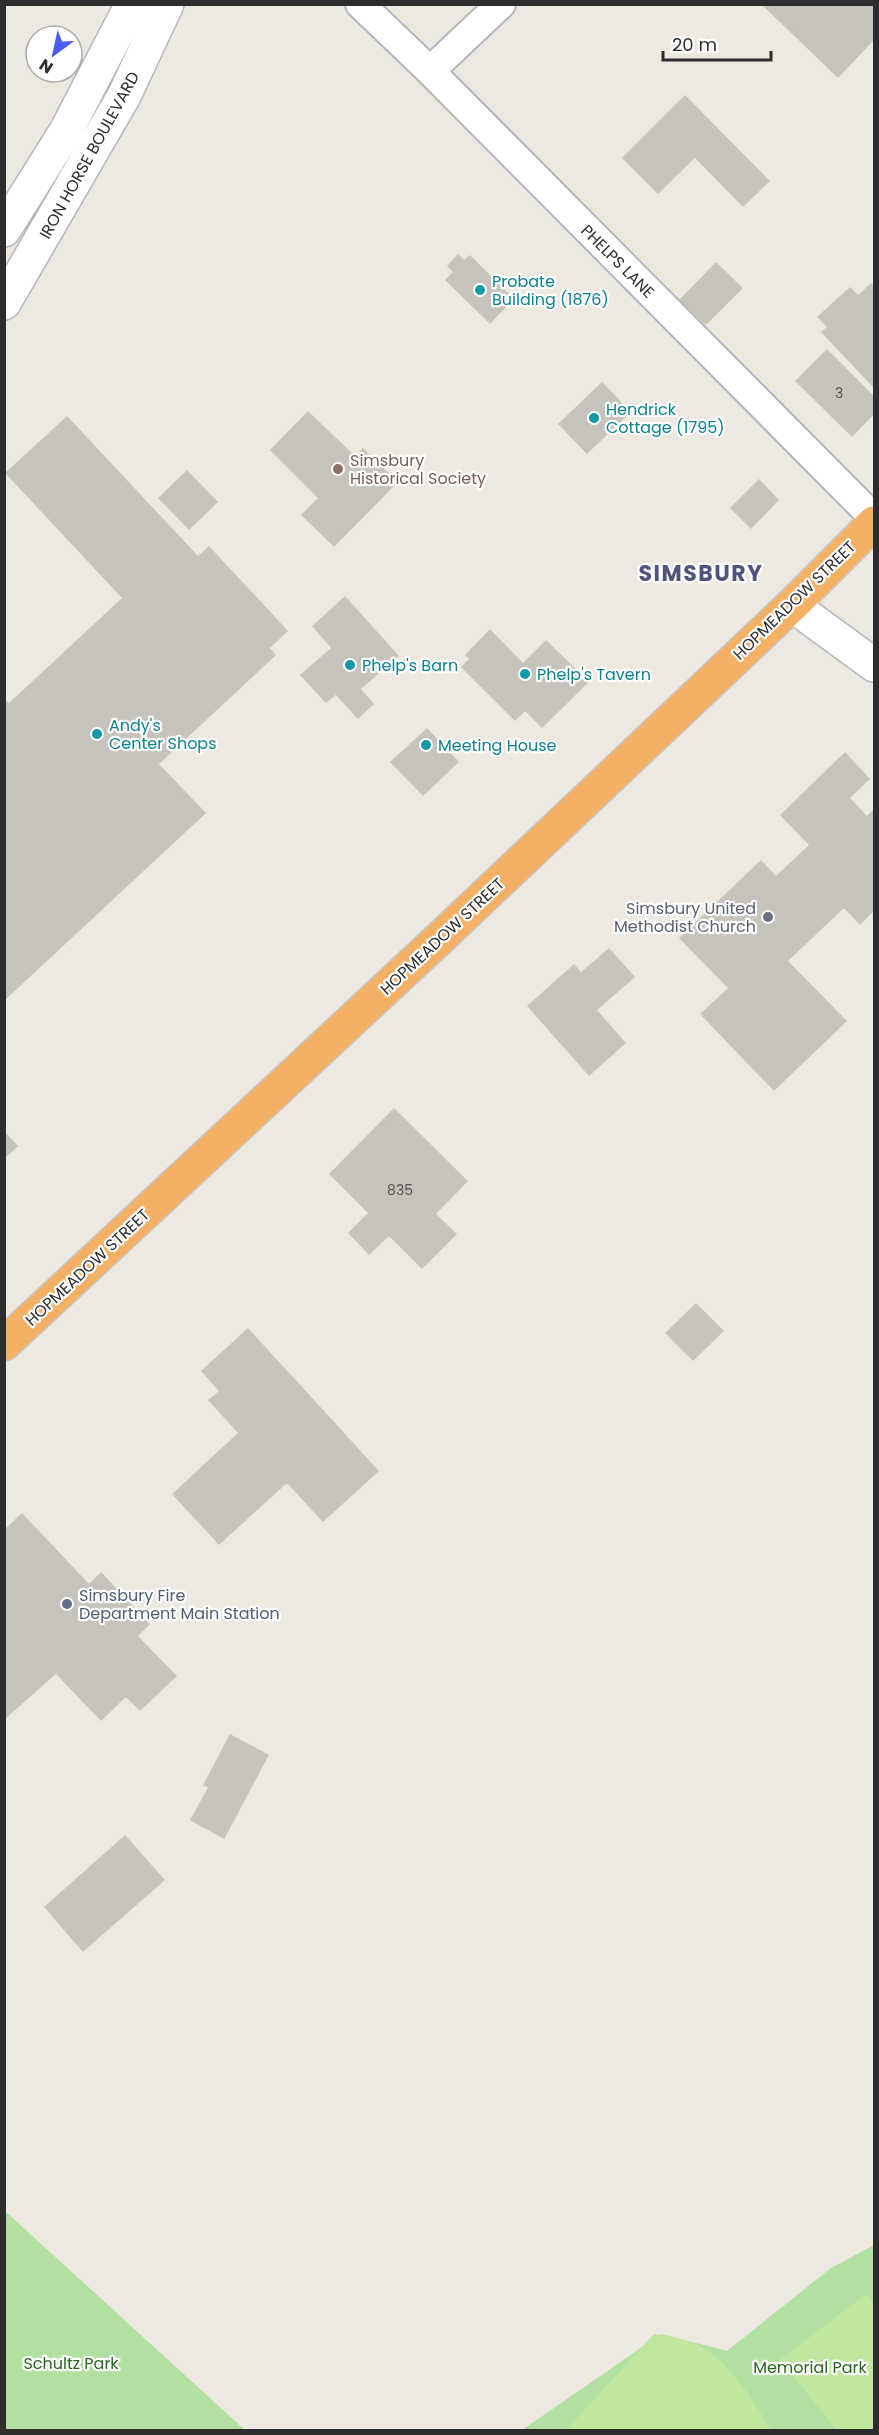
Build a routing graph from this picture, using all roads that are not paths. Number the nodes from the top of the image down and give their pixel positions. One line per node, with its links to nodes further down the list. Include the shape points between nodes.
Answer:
1 (132, 4): 6 (street, IRON HORSE BOULEVARD, via 66,131)
2 (167, 4): 7 (street, IRON HORSE BOULEVARD, via 124,96)
3 (360, 4): 5 (street, PHELPS LANE)
4 (501, 4): 5 (street)
5 (430, 71): 8 (street, PHELPS LANE)
6 (4, 230)
7 (4, 303)
8 (874, 518)
9 (874, 523): 10 (highway, HOPMEADOW STREET)
10 (792, 605): 11 (street); 12 (highway, HOPMEADOW STREET)
11 (874, 665)
12 (4, 1344)

